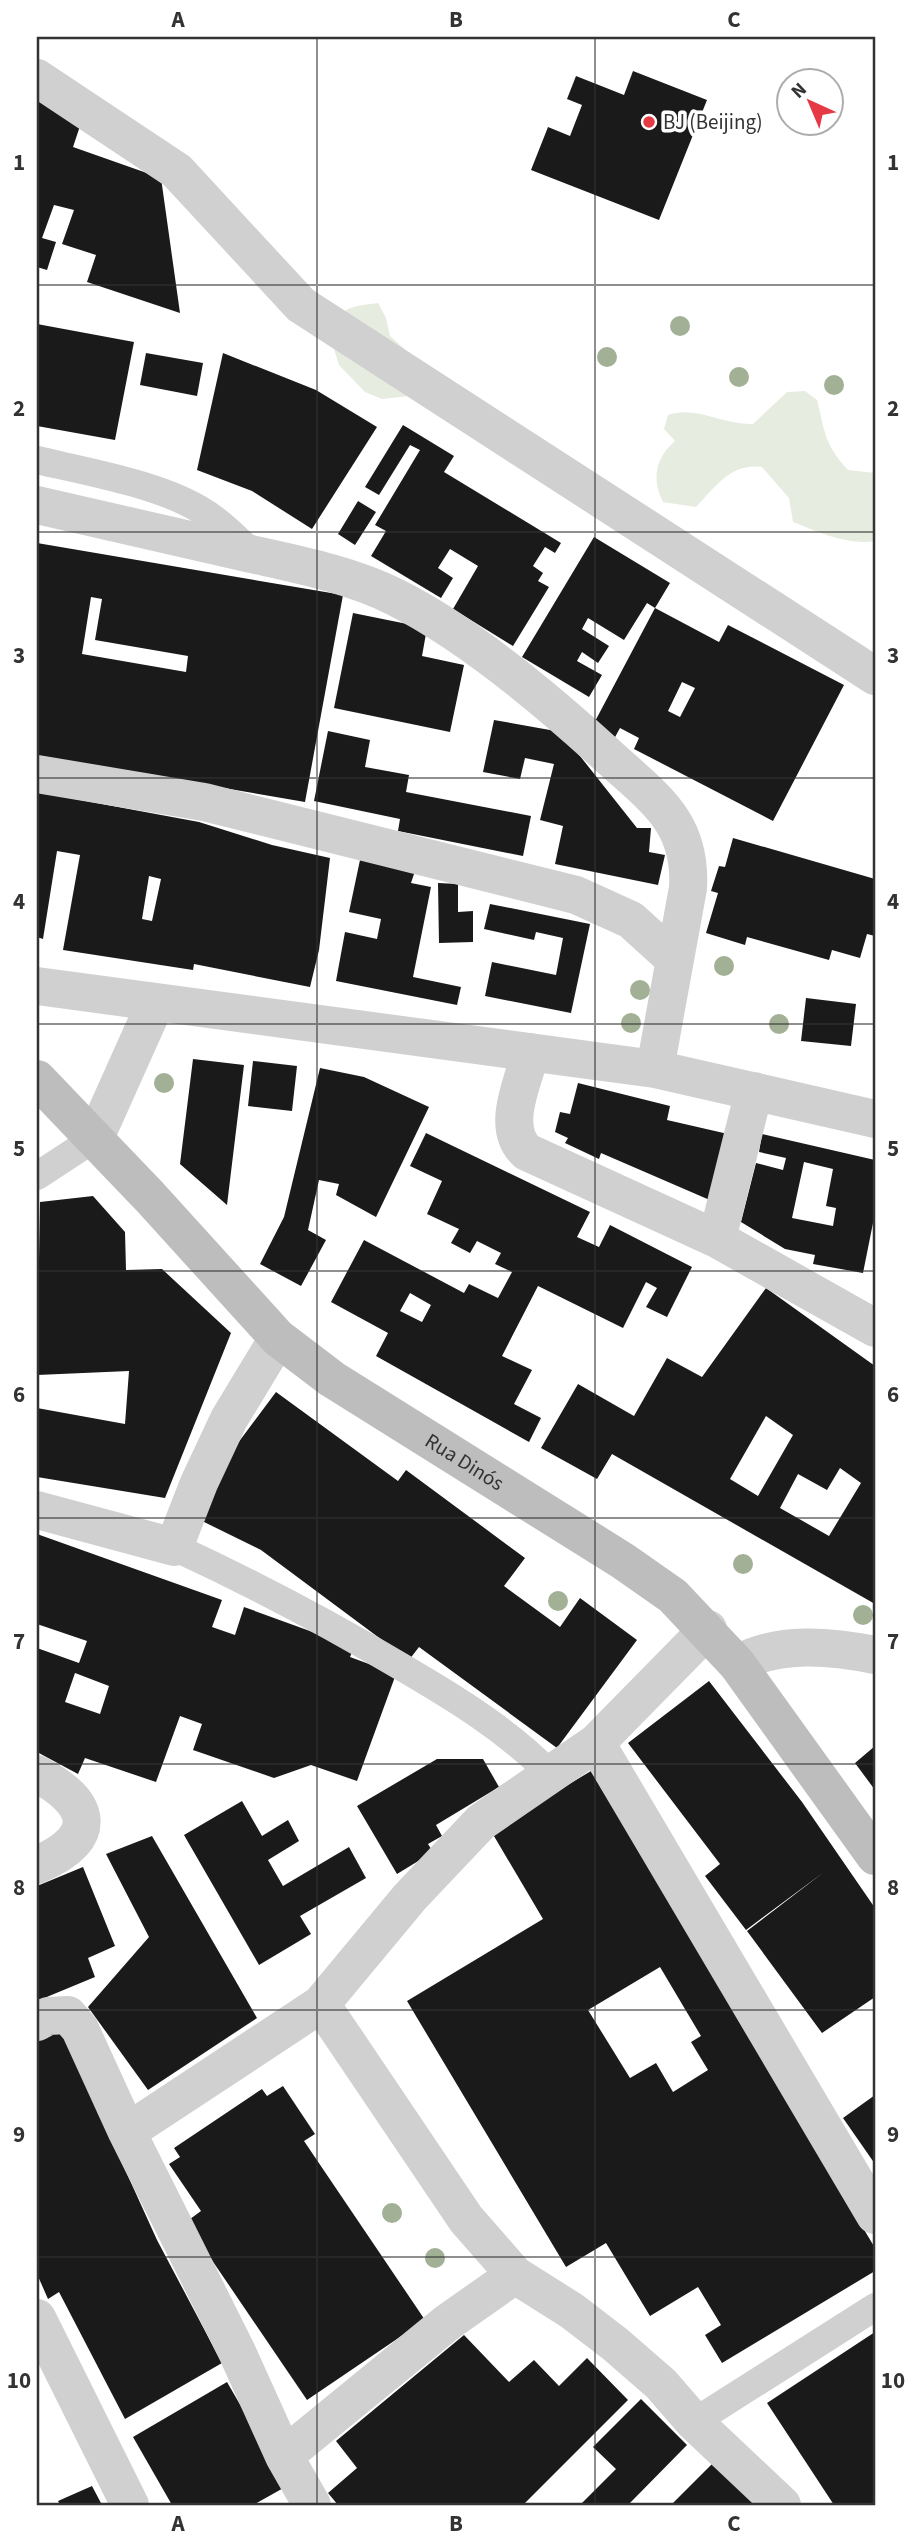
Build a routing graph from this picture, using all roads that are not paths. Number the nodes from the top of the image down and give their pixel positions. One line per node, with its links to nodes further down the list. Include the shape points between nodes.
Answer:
1 (37, 78): 5 (street, via 177,171 302,305)
2 (37, 460): 4 (lane, via 138,485 197,507)
3 (37, 505): 4 (street)
4 (253, 554): 7 (street, via 304,565 395,597 460,638 555,709 655,800 685,843 689,864)
5 (875, 676)
6 (37, 774): 7 (street, via 204,802 576,895 631,919)
7 (674, 959): 11 (street)
8 (37, 986): 9 (street)
9 (155, 1004): 10 (street); 15 (street)
10 (531, 1052): 11 (street); 17 (street, via 514,1121 519,1145)
11 (655, 1069): 13 (street)
12 (37, 1079): 15 (street, Rua Dinós)
13 (754, 1091): 14 (street); 17 (street)
14 (875, 1119)
15 (95, 1139): 16 (lane); 19 (street, Rua Dinós)
16 (37, 1176)
17 (717, 1238): 18 (street)
18 (875, 1326)
19 (278, 1338): 21 (street, via 229,1419); 22 (street, Rua Dinós, via 332,1379 623,1561 673,1596)
20 (37, 1510): 21 (street)
21 (174, 1547): 27 (lane, via 272,1592 456,1699 528,1751)
22 (708, 1629): 24 (street, Rua Dinós); 25 (street)
23 (875, 1655): 24 (street, via 781,1648 758,1652)
24 (737, 1664): 28 (street, Rua Dinós)
25 (596, 1743): 27 (street); 33 (street)
26 (37, 1774): 29 (street, via 76,1801 81,1816 80,1831 69,1847)
27 (551, 1775): 30 (street, via 481,1822 410,1897)
28 (875, 1856)
29 (37, 1865)
30 (321, 2004): 32 (street); 34 (street, via 466,2219)
31 (37, 2022): 32 (street, via 68,2015 80,2029)
32 (127, 2132): 38 (street)
33 (875, 2215)
34 (515, 2275): 37 (street, via 615,2344 661,2384); 38 (street, via 448,2322)
35 (875, 2307): 37 (lane)
36 (37, 2318): 39 (street)
37 (694, 2422): 41 (street)
38 (284, 2456): 40 (street)
39 (130, 2505)
40 (312, 2505)
41 (782, 2505)

